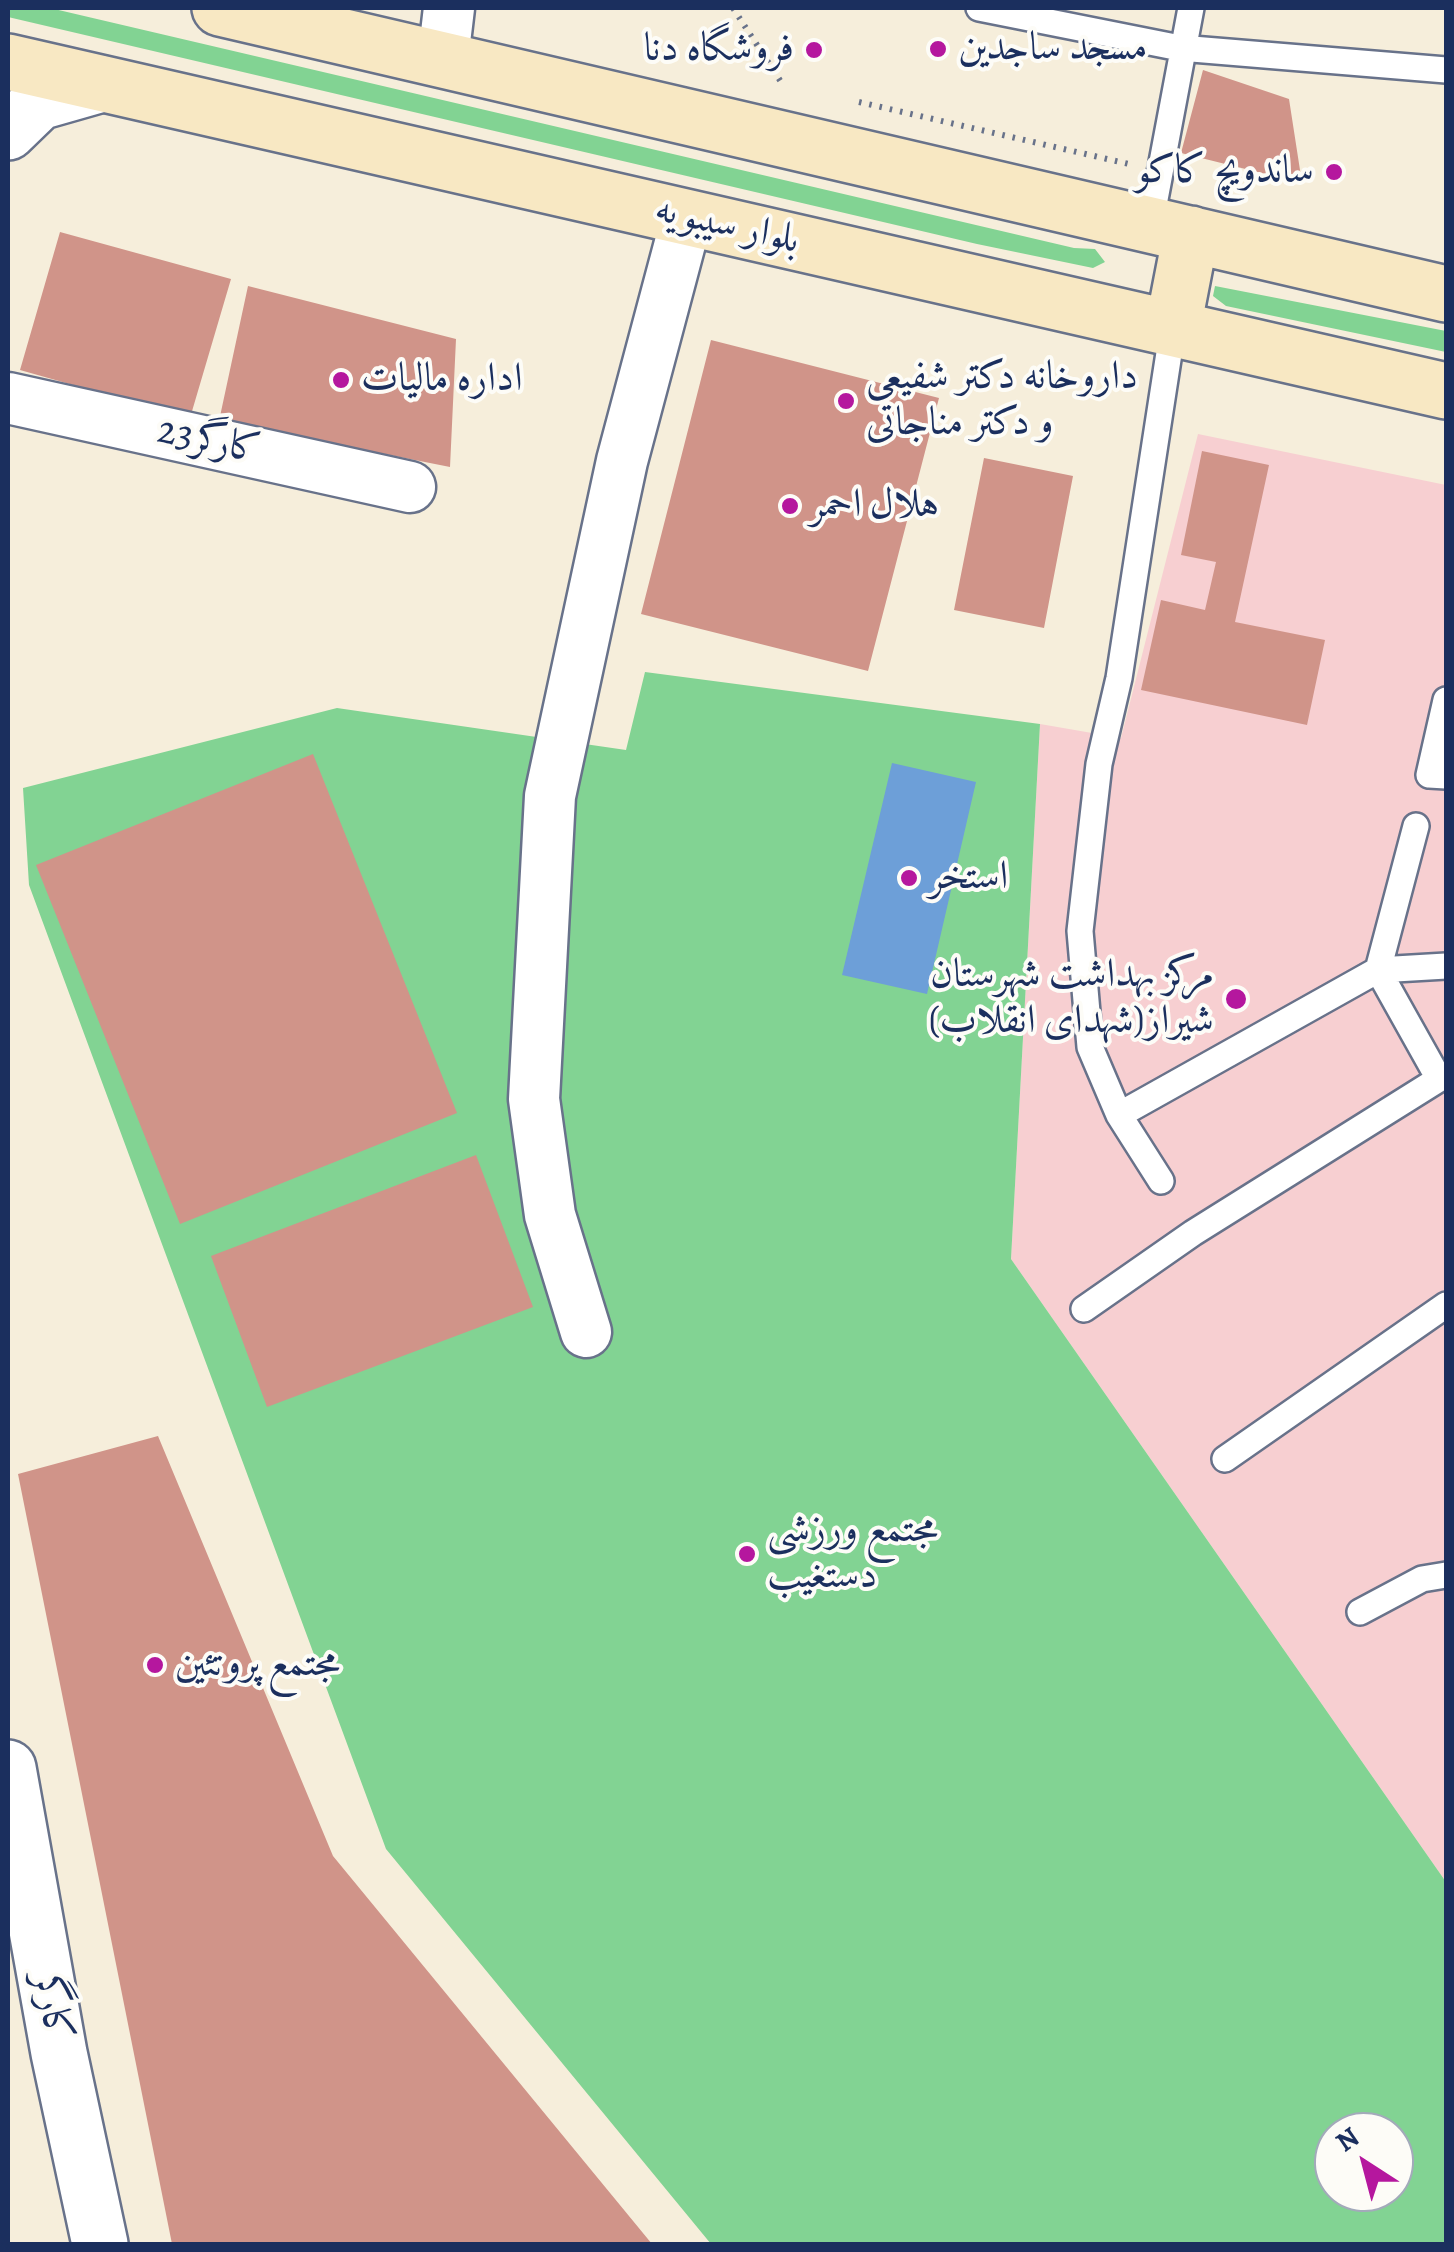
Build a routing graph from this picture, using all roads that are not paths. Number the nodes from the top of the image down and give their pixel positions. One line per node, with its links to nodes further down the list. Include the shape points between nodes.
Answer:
1 (220, 8): 4 (main road)
2 (978, 8): 5 (lane)
3 (1190, 8): 5 (lane)
4 (446, 33): 11 (main road)
5 (1180, 48): 7 (lane); 11 (lane, via 1160,171)
6 (8, 62): 8 (main road, بلوار سیبویه)
7 (1446, 70)
8 (102, 84): 9 (street, via 40,102); 10 (main road, بلوار سیبویه)
9 (8, 132)
10 (687, 217): 13 (main road, بلوار سیبویه); 26 (street, via 622,461 550,796 534,1099 550,1214)
11 (1171, 230): 12 (main road); 13 (main road)
12 (1446, 294)
13 (1174, 327): 14 (main road, بلوار سیبویه); 22 (lane, via 1119,678 1099,764 1080,931 1090,1047)
14 (1446, 391)
15 (8, 398): 16 (street, 23کارگر)
16 (410, 486)
17 (1446, 700): 18 (lane, via 1430,775)
18 (1446, 776)
19 (1416, 826): 21 (lane)
20 (1446, 966): 21 (lane)
21 (1378, 970): 22 (lane); 25 (lane, via 1439,1080)
22 (1118, 1115): 23 (lane)
23 (1160, 1181)
24 (1446, 1305): 27 (lane)
25 (1084, 1309)
26 (586, 1332)
27 (1225, 1458)
28 (1446, 1575): 29 (lane, via 1422,1579)
29 (1360, 1612)
30 (8, 1768): 31 (street, کارگر)
31 (100, 2244)

